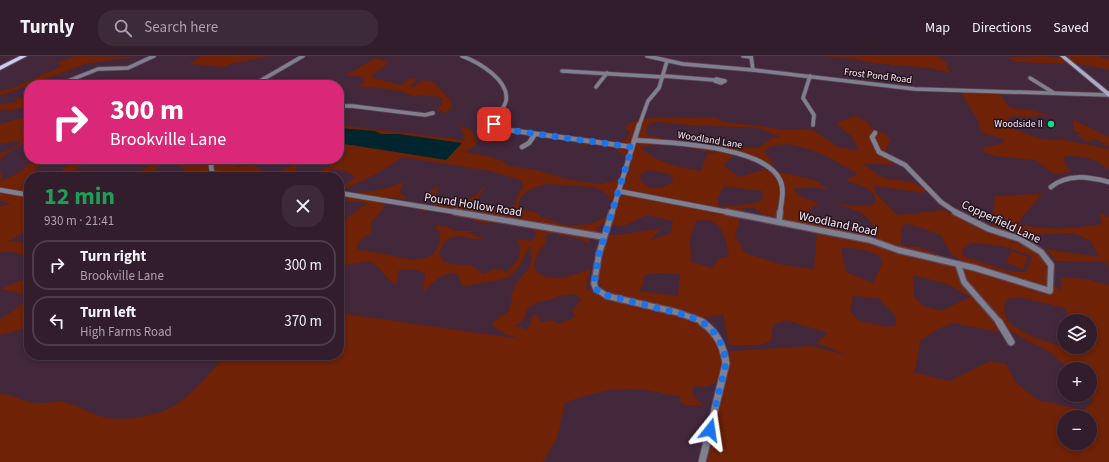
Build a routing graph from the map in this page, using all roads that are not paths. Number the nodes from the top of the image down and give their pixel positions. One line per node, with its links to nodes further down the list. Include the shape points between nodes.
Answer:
1 (17, 56): 11 (main road)
2 (24, 56): 12 (main road)
3 (154, 56): 19 (street, via 126,68 91,71)
4 (303, 56): 20 (street)
5 (462, 56): 29 (street, via 482,66 504,87 506,100 493,122 495,126)
6 (648, 56): 10 (street, Frost Pond Road)
7 (743, 56): 8 (street)
8 (751, 56): 13 (street)
9 (1062, 56): 24 (street)
10 (667, 61): 13 (street, Frost Pond Road); 16 (street)
11 (0, 64)
12 (0, 68)
13 (753, 70): 17 (street, Frost Pond Road)
14 (562, 71): 15 (street)
15 (607, 73): 16 (street); 22 (street)
16 (663, 76): 21 (street); 30 (street, via 659,88 648,101)
17 (810, 76): 23 (street, Frost Pond Road, via 915,89); 27 (street, via 803,97 814,115)
18 (1030, 78): 23 (street)
19 (70, 80)
20 (262, 80)
21 (715, 80)
22 (596, 87)
23 (1055, 93): 24 (street, Frost Pond Road)
24 (1109, 95)
25 (344, 106): 26 (street)
26 (433, 113)
27 (813, 125)
28 (875, 133): 42 (street, Copperfield Lane, via 872,137 879,152 905,165 945,205 975,223 1020,239 1041,252 1051,265)
29 (535, 134): 31 (street, via 529,143); 32 (street)
30 (634, 140): 32 (street); 39 (street, Woodland Lane, via 733,151 766,164 774,170 781,181)
31 (522, 147)
32 (632, 147): 36 (street)
33 (1109, 182): 34 (street, via 1077,177 1057,181)
34 (1051, 187)
35 (0, 190): 37 (street)
36 (618, 192): 39 (street, Woodland Road); 40 (street)
37 (24, 194)
38 (344, 194): 40 (street, Pound Hollow Road)
39 (779, 222): 41 (street, Woodland Road, via 870,240 898,250)
40 (604, 237): 44 (street, via 595,273 596,289 607,296 699,320 710,328 723,347 726,363)
41 (958, 264): 42 (street, Woodland Road); 43 (street, via 964,282 998,321)
42 (1049, 292)
43 (1011, 342)
44 (702, 462)

